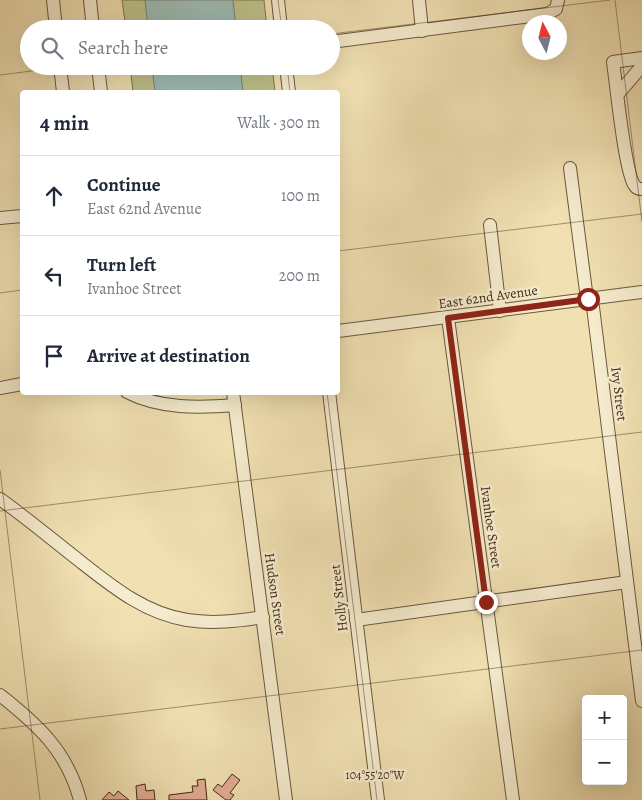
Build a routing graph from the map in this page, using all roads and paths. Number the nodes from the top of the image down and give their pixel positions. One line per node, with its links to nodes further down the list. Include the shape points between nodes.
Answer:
1 (53, 0): 6 (street)
2 (90, 0): 7 (street)
3 (278, 0): 8 (street)
4 (419, 0): 9 (street)
5 (555, 5): 9 (street, via 547,14)
6 (55, 20)
7 (92, 20)
8 (281, 20)
9 (422, 31): 10 (street)
10 (340, 41)
11 (642, 58): 19 (street, via 613,62)
12 (642, 66): 19 (street)
13 (61, 75): 16 (street)
14 (99, 75): 17 (street)
15 (287, 75): 18 (street)
16 (63, 90)
17 (101, 90)
18 (289, 90)
19 (618, 94): 21 (street, via 628,163 633,182)
20 (570, 168): 26 (street, Ivy Street)
21 (642, 189)
22 (20, 216): 23 (street)
23 (0, 218)
24 (490, 225): 27 (street)
25 (642, 292): 26 (street, East 62nd Avenue)
26 (590, 299): 27 (street, East 62nd Avenue); 36 (street, Ivy Street)
27 (500, 311): 28 (street, East 62nd Avenue)
28 (448, 318): 29 (street, East 62nd Avenue); 37 (street, Ivanhoe Street)
29 (340, 331)
30 (20, 384): 31 (street)
31 (0, 388)
32 (134, 395): 34 (street, via 166,404 212,407)
33 (329, 395): 39 (street, Holly Street)
34 (234, 399): 38 (street, Hudson Street)
35 (0, 499): 38 (street, via 112,586 154,611 209,622)
36 (627, 582): 37 (street); 40 (street, Ivy Street)
37 (486, 602): 39 (street); 46 (street, Ivanhoe Street)
38 (263, 617): 44 (street, Hudson Street)
39 (356, 620): 45 (street, Holly Street)
40 (638, 633): 42 (street, Ivy Street)
41 (0, 695): 43 (street, via 33,721 52,742 67,765)
42 (642, 701)
43 (80, 800)
44 (286, 800)
45 (378, 800)
46 (513, 800)

